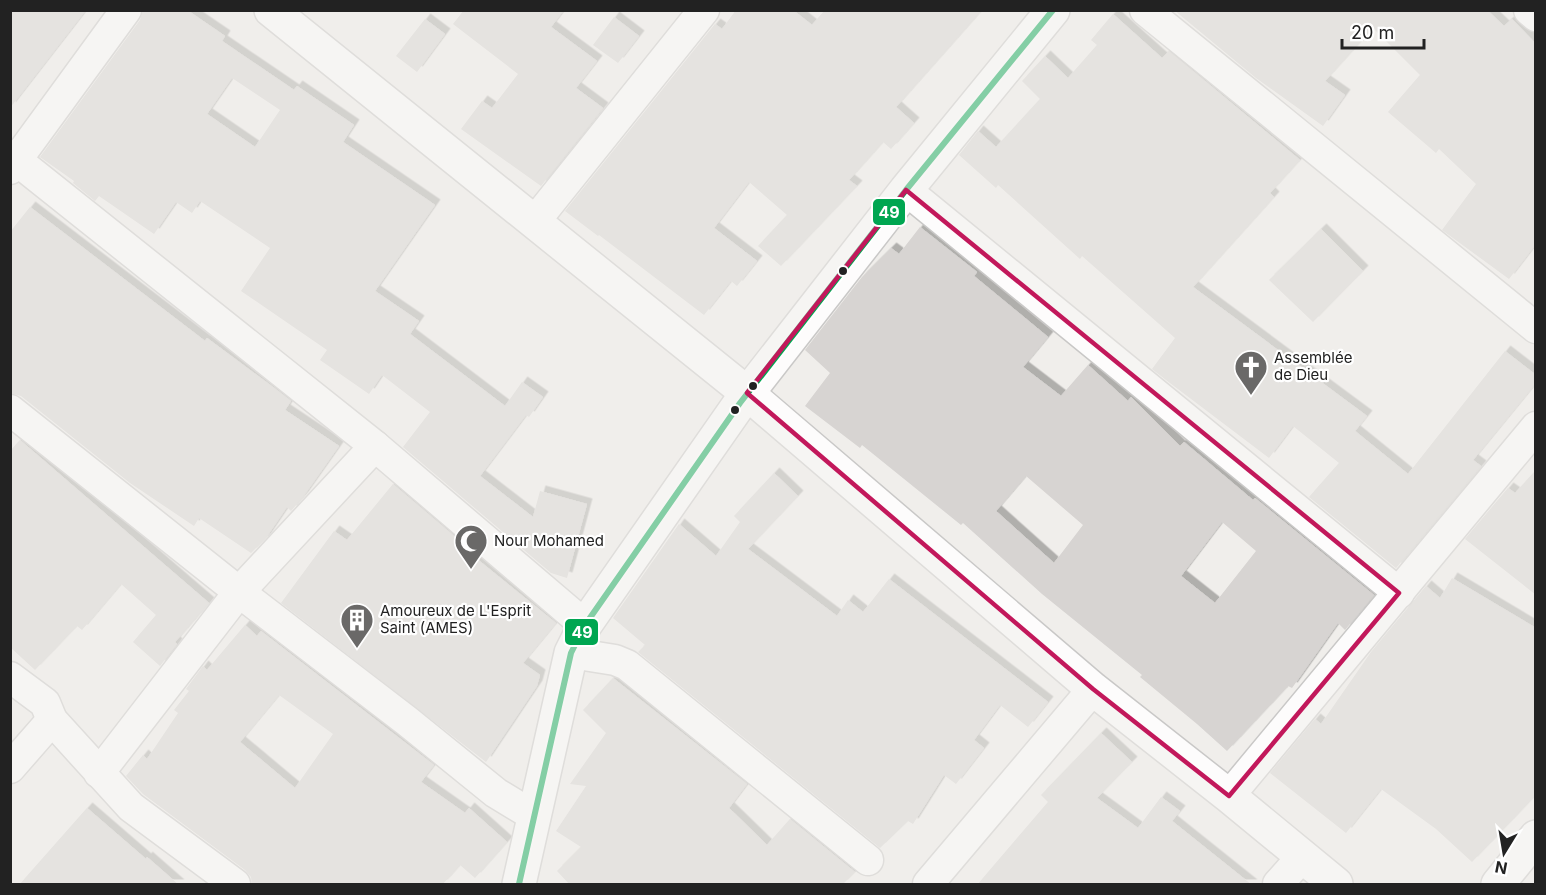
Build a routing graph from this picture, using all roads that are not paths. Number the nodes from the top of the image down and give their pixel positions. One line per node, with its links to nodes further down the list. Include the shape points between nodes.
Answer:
1 (126, 10): 8 (street)
2 (271, 10): 10 (street)
3 (704, 10): 10 (street)
4 (1053, 10): 9 (street)
5 (1145, 10): 11 (street)
6 (1529, 10): 7 (street)
7 (1536, 16)
8 (13, 162): 15 (street)
9 (906, 190): 12 (street); 17 (street)
10 (535, 221): 12 (street)
11 (1536, 328)
12 (747, 393): 18 (street); 20 (street)
13 (10, 410): 16 (street)
14 (1536, 427): 17 (street)
15 (375, 446): 16 (street); 18 (street)
16 (239, 592): 23 (street); 25 (street, via 496,793)
17 (1399, 593): 24 (street)
18 (578, 639): 25 (street); 28 (street, via 627,665)
19 (10, 677): 21 (street, via 45,703)
20 (1093, 690): 24 (street); 31 (street)
21 (52, 720): 22 (street); 23 (street)
22 (10, 768)
23 (99, 773): 30 (street, via 131,807)
24 (1229, 796): 27 (street)
25 (534, 816): 29 (street)
26 (1536, 837): 34 (street)
27 (1302, 857): 32 (street); 33 (street)
28 (868, 860)
29 (521, 883)
30 (235, 885)
31 (928, 885)
32 (1278, 885)
33 (1336, 885)
34 (1498, 885)

